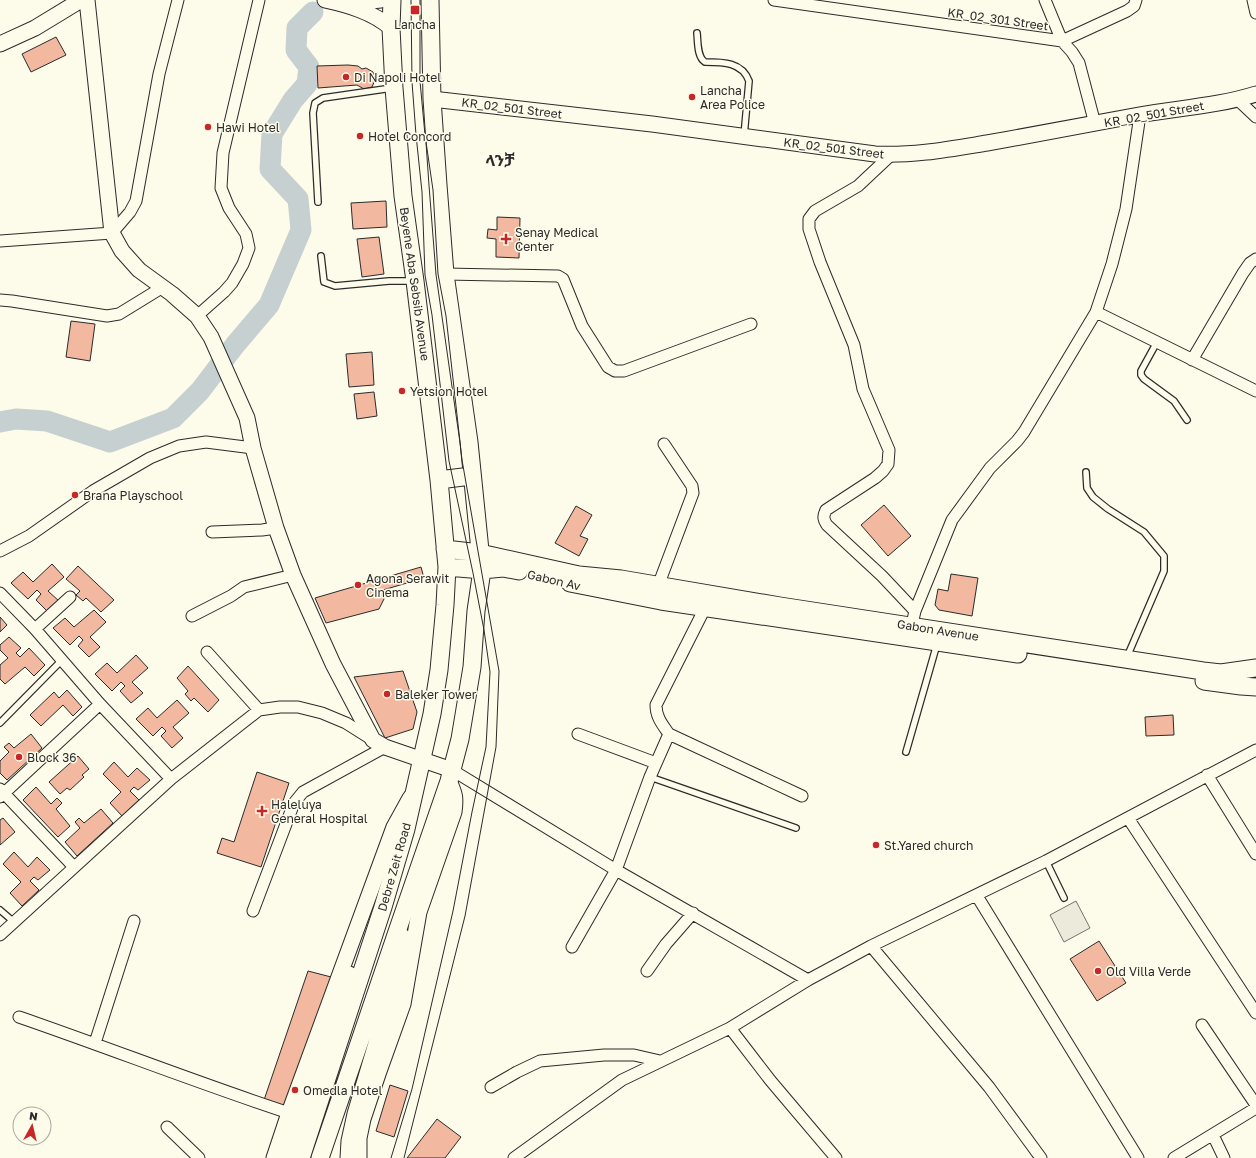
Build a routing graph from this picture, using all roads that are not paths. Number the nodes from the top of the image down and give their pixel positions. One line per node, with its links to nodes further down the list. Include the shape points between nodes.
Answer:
1 (82, 0): 17 (street, via 35,28)
2 (87, 0): 29 (street)
3 (178, 0): 29 (street, via 159,74 136,201)
4 (259, 0): 38 (street, via 223,153 221,188 229,208 246,234 249,248 232,283)
5 (381, 0): 12 (street)
6 (392, 0): 15 (main road, Beyene Aba Sebsib Avenue)
7 (430, 0): 21 (main road)
8 (774, 0): 13 (street, KR_02_301 Street)
9 (1045, 0): 18 (street)
10 (1136, 0): 18 (street, KR_02_301 Street, via 1134,6 1127,11)
11 (1253, 0): 14 (street)
12 (327, 1): 15 (street, via 371,14)
13 (816, 3): 18 (street, KR_02_301 Street)
14 (1256, 13)
15 (391, 28): 19 (main road, Beyene Aba Sebsib Avenue)
16 (697, 33): 26 (lane, via 702,61 728,63 742,69 746,74 749,81)
17 (3, 39)
18 (1062, 42): 25 (street, via 1079,63)
19 (394, 88): 28 (lane, via 323,98 315,104 313,113); 34 (main road, Beyene Aba Sebsib Avenue, via 403,196)
20 (1256, 94): 22 (street, KR_02_501 Street)
21 (432, 99): 26 (street, KR_02_501 Street); 33 (main road)
22 (1238, 100): 23 (street, KR_02_501 Street); 24 (street)
23 (1140, 115): 25 (street, KR_02_501 Street); 37 (street, via 1126,209)
24 (1256, 116)
25 (1095, 124): 27 (street, KR_02_501 Street, via 944,150)
26 (744, 136): 27 (street, KR_02_501 Street)
27 (891, 155): 63 (street, via 858,186 815,211 809,219 809,228 854,345 863,389 888,450 888,464 883,471 826,510 824,520 882,576)
28 (318, 202)
29 (112, 233): 30 (street); 35 (street, via 122,251 139,270)
30 (0, 241)
31 (321, 256): 34 (lane, via 324,282 335,286)
32 (1256, 259): 41 (street, via 1250,262 1243,273)
33 (445, 274): 39 (street, via 558,276 563,279 589,338 608,367 615,371 624,371); 47 (main road, via 469,442)
34 (415, 281): 48 (main road, Beyene Aba Sebsib Avenue)
35 (163, 287): 36 (street, via 119,314 107,316); 38 (street)
36 (0, 300)
37 (1096, 312): 40 (street); 63 (street, via 1024,432 990,468 952,520)
38 (197, 316): 45 (street, via 211,337 247,418)
39 (751, 324)
40 (1157, 342): 41 (street); 43 (lane, via 1141,375 1174,401)
41 (1192, 360): 42 (street)
42 (1256, 391)
43 (1187, 420)
44 (664, 444): 59 (street, via 692,486 693,493 674,542)
45 (253, 448): 49 (street); 52 (street, via 206,442 179,446 150,458 93,491 29,536)
46 (1086, 472): 67 (lane, via 1087,488 1094,497 1144,532 1164,556 1164,571)
47 (471, 476): 48 (main road); 53 (main road)
48 (439, 480): 51 (main road, Beyene Aba Sebsib Avenue)
49 (276, 528): 50 (street); 56 (street)
50 (212, 532)
51 (445, 549): 53 (main road, Gabon Av); 54 (main road, Beyene Aba Sebsib Avenue)
52 (0, 552)
53 (480, 552): 55 (main road); 57 (main road, Gabon Av, via 579,576)
54 (447, 567): 55 (main road, Gabon Av); 79 (main road, Debre Zeit Road, via 439,670)
55 (482, 570): 59 (main road, Gabon Av, via 503,568 590,588); 82 (main road, via 472,667)
56 (293, 575): 62 (street, via 244,587); 76 (street, via 333,664)
57 (621, 579): 59 (main road, Gabon Avenue)
58 (0, 593): 64 (street)
59 (659, 594): 61 (main road, Gabon Avenue); 63 (main road, Gabon Avenue)
60 (70, 598): 64 (street)
61 (705, 608): 63 (main road, Gabon Avenue); 75 (street, via 656,705 659,719)
62 (192, 616)
63 (912, 625): 65 (main road, Gabon Avenue); 67 (main road, Gabon Avenue)
64 (35, 629): 68 (street)
65 (937, 642): 70 (main road, Gabon Avenue); 78 (lane)
66 (207, 652): 72 (street)
67 (1126, 659): 69 (main road, Gabon Avenue, via 1221,673)
68 (62, 660): 71 (street); 73 (lane)
69 (1256, 668)
70 (1256, 687)
71 (100, 704): 84 (street); 86 (street)
72 (259, 710): 76 (street, via 298,707 322,713 346,723); 84 (street)
73 (0, 723)
74 (578, 734): 80 (street)
75 (669, 734): 80 (street); 87 (street)
76 (379, 743): 79 (street); 98 (street, via 303,792 294,804)
77 (1256, 750): 81 (street)
78 (906, 752)
79 (422, 760): 82 (street); 85 (main road, Debre Zeit Road)
80 (656, 763): 83 (street)
81 (1207, 775): 88 (street); 90 (street)
82 (451, 776): 93 (street); 102 (main road); 125 (street, via 456,801 454,812 419,912 403,1004 363,1118)
83 (650, 777): 89 (lane); 93 (street)
84 (171, 779): 92 (street)
85 (417, 785): 96 (main road, Debre Zeit Road); 116 (street, via 394,827)
86 (1, 793): 92 (street)
87 (802, 796)
88 (1128, 818): 91 (street); 108 (street)
89 (796, 828)
90 (1256, 854)
91 (1046, 861): 94 (street); 95 (lane)
92 (74, 867): 101 (street)
93 (616, 870): 99 (street); 105 (street)
94 (977, 896): 104 (street); 129 (street)
95 (1064, 898)
96 (383, 907): 121 (main road, via 356,956); 122 (main road, Debre Zeit Road)
97 (0, 910): 101 (lane)
98 (253, 911)
99 (692, 913): 106 (street); 107 (street)
100 (134, 921): 112 (street)
101 (14, 922): 103 (street)
102 (400, 923): 123 (main road); 124 (main road, via 403,942 396,980 356,1114)
103 (0, 935)
104 (871, 946): 107 (street); 128 (street, via 989,1087)
105 (572, 947)
106 (647, 971)
107 (808, 980): 111 (street)
108 (1256, 1013)
109 (19, 1017): 112 (street)
110 (1202, 1026): 115 (street)
111 (730, 1028): 113 (street); 127 (street)
112 (95, 1043): 116 (street)
113 (660, 1061): 114 (street, via 634,1055 604,1055 540,1061); 126 (street, via 622,1080)
114 (491, 1087)
115 (1256, 1107): 118 (street)
116 (289, 1113): 120 (street)
117 (167, 1127): 119 (street)
118 (1213, 1135): 130 (street); 131 (street)
119 (199, 1158)
120 (274, 1158)
121 (287, 1158)
122 (302, 1158)
123 (320, 1158)
124 (349, 1158)
125 (359, 1158)
126 (514, 1158)
127 (836, 1158)
128 (1041, 1158)
129 (1138, 1158)
130 (1174, 1158)
131 (1224, 1158)

